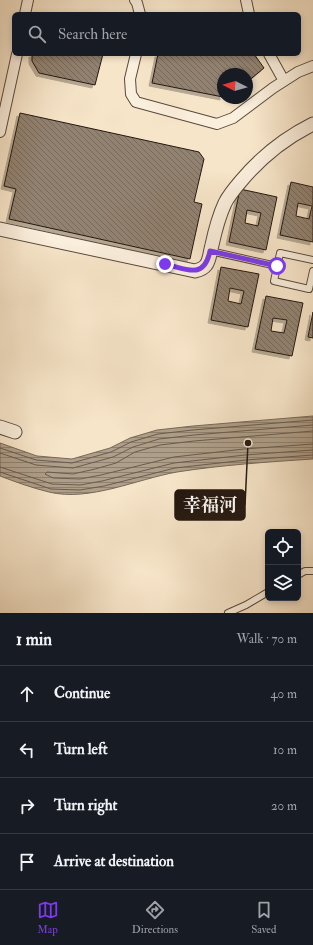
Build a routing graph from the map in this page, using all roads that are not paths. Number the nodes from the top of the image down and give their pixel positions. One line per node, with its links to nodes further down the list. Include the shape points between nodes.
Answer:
1 (28, 0): 4 (street)
2 (135, 0): 5 (street)
3 (246, 0): 6 (street)
4 (25, 12)
5 (140, 12)
6 (249, 12)
7 (17, 56): 13 (street)
8 (136, 56): 11 (street, via 130,86 136,102 217,124 233,118)
9 (270, 56): 11 (street)
10 (313, 66): 11 (street)
11 (284, 81)
12 (313, 124): 15 (street, via 294,133 268,153 235,188 225,203)
13 (0, 132)
14 (0, 229): 15 (street, via 195,271 206,265)
15 (210, 251): 17 (lane)
16 (313, 260): 17 (lane, via 280,253)
17 (277, 266): 18 (lane, via 274,281 309,289)
18 (313, 271)
19 (0, 427): 20 (street)
20 (15, 432)
21 (313, 571): 22 (lane)
22 (301, 573)
23 (265, 594): 24 (lane)
24 (228, 613)

